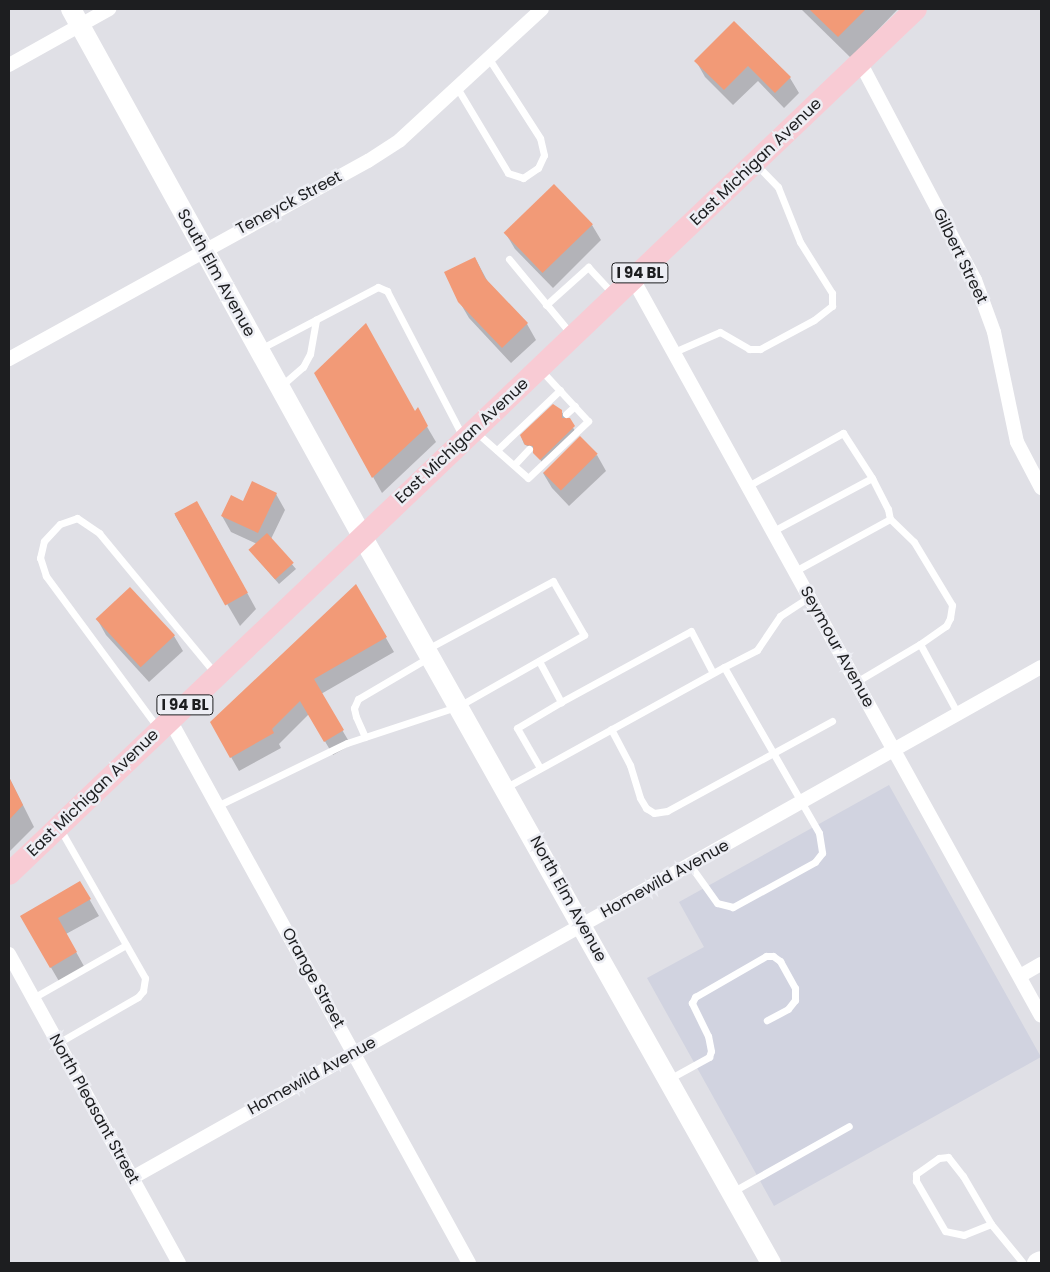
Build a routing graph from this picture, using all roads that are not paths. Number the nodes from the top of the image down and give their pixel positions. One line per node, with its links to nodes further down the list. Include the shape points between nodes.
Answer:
1 (110, 9): 4 (street)
2 (542, 9): 5 (street, Teneyck Street)
3 (916, 9): 6 (main road, East Michigan Avenue / I 94 BL)
4 (76, 17): 7 (street); 10 (street, South Elm Avenue)
5 (489, 59): 8 (street, Teneyck Street); 8 (lane, via 540,138 544,155 538,168 523,178 508,173)
6 (860, 62): 9 (main road, East Michigan Avenue / I 94 BL); 31 (street, Gilbert Street, via 975,280 994,332 1017,442)
7 (9, 65)
8 (456, 86): 10 (street, Teneyck Street, via 400,140 368,161)
9 (755, 163): 12 (main road, East Michigan Avenue / I 94 BL); 18 (lane, via 778,187 800,242 832,293 832,306 814,320 760,349 749,349 720,332)
10 (203, 250): 17 (street, South Elm Avenue); 19 (street, Teneyck Street)
11 (509, 260): 14 (lane)
12 (634, 278): 13 (main road, East Michigan Avenue / I 94 BL); 18 (street, Seymour Avenue)
13 (615, 296): 14 (lane, via 588,267); 16 (main road, East Michigan Avenue / I 94 BL)
14 (546, 305): 16 (lane)
15 (316, 320): 17 (lane); 21 (lane, via 310,354 303,367); 25 (lane, via 378,287 387,292)
16 (572, 336): 20 (main road, East Michigan Avenue / I 94 BL)
17 (259, 350): 21 (street, South Elm Avenue)
18 (674, 352): 30 (street, Seymour Avenue)
19 (9, 359)
20 (539, 368): 22 (lane); 25 (main road, East Michigan Avenue / I 94 BL)
21 (279, 387): 34 (street, South Elm Avenue)
22 (560, 390): 23 (lane); 27 (lane)
23 (575, 406): 24 (lane); 28 (lane, via 588,421 528,478)
24 (566, 414)
25 (469, 434): 27 (lane); 34 (main road, East Michigan Avenue / I 94 BL)
26 (529, 449): 28 (lane)
27 (497, 450): 28 (lane)
28 (514, 464)
29 (872, 478): 30 (lane, via 843,433); 32 (lane); 33 (lane)
30 (748, 486): 33 (street, Seymour Avenue)
31 (1041, 488)
32 (890, 519): 35 (lane); 37 (lane, via 914,542 952,605 946,626)
33 (773, 531): 35 (street, Seymour Avenue)
34 (362, 536): 38 (street, North Elm Avenue); 43 (main road, East Michigan Avenue / I 94 BL)
35 (795, 571): 36 (street, Seymour Avenue)
36 (810, 597): 40 (lane, via 780,616 757,650); 44 (street, Seymour Avenue)
37 (920, 644): 44 (lane); 47 (lane)
38 (429, 653): 39 (lane, via 553,581 584,635); 46 (street, North Elm Avenue); 51 (lane, via 358,699 354,708)
39 (539, 661): 45 (lane); 46 (lane)
40 (724, 667): 42 (lane); 53 (lane)
41 (1041, 667): 47 (street, Homewild Avenue)
42 (713, 673): 45 (lane, via 691,631); 50 (lane)
43 (217, 675): 49 (main road, East Michigan Avenue / I 94 BL); 49 (lane, via 99,533 77,518 60,524 44,541 40,558 46,576)
44 (856, 682): 52 (street, Seymour Avenue)
45 (562, 702): 54 (lane, via 517,728)
46 (459, 706): 51 (lane); 55 (street, North Elm Avenue)
47 (958, 714): 52 (street, Homewild Avenue)
48 (832, 721): 53 (lane)
49 (165, 725): 57 (street, Orange Street); 58 (main road, East Michigan Avenue / I 94 BL)
50 (611, 729): 53 (lane, via 630,765 640,798 654,813 667,811); 54 (lane)
51 (365, 736): 57 (lane, via 250,787)
52 (894, 750): 56 (street, Homewild Avenue); 65 (street, Seymour Avenue)
53 (772, 753): 56 (lane)
54 (540, 768): 55 (lane)
55 (505, 788): 61 (street, North Elm Avenue)
56 (801, 802): 59 (street, Homewild Avenue); 59 (lane, via 819,834 822,853 815,862 743,904 724,907 717,903)
57 (217, 806): 70 (street, Orange Street)
58 (58, 827): 60 (main road, East Michigan Avenue / I 94 BL); 62 (lane)
59 (690, 865): 61 (street, Homewild Avenue)
60 (9, 874)
61 (583, 925): 70 (street, Homewild Avenue); 71 (street, North Elm Avenue)
62 (126, 945): 66 (lane); 69 (lane, via 145,978 144,991)
63 (9, 954): 66 (street, North Pleasant Street)
64 (1041, 964): 65 (street)
65 (1020, 976): 67 (street, Seymour Avenue)
66 (33, 998): 69 (street, North Pleasant Street)
67 (1041, 1016)
68 (767, 1020): 71 (lane, via 788,1009 795,1000 795,988 780,961 773,956 766,956 695,997 692,1003 708,1036 711,1051 709,1057)
69 (58, 1042): 73 (street, North Pleasant Street)
70 (353, 1052): 73 (street, Homewild Avenue); 78 (street, Orange Street)
71 (669, 1079): 74 (street, North Elm Avenue)
72 (849, 1126): 74 (lane)
73 (132, 1178): 77 (street, North Pleasant Street)
74 (731, 1192): 79 (street, North Elm Avenue)
75 (991, 1224): 75 (lane, via 948,1157 939,1158 916,1174 916,1181 945,1230 964,1235); 80 (lane)
76 (1041, 1261): 81 (street)
77 (179, 1263)
78 (469, 1263)
79 (771, 1263)
80 (1023, 1263)
81 (1037, 1263)

